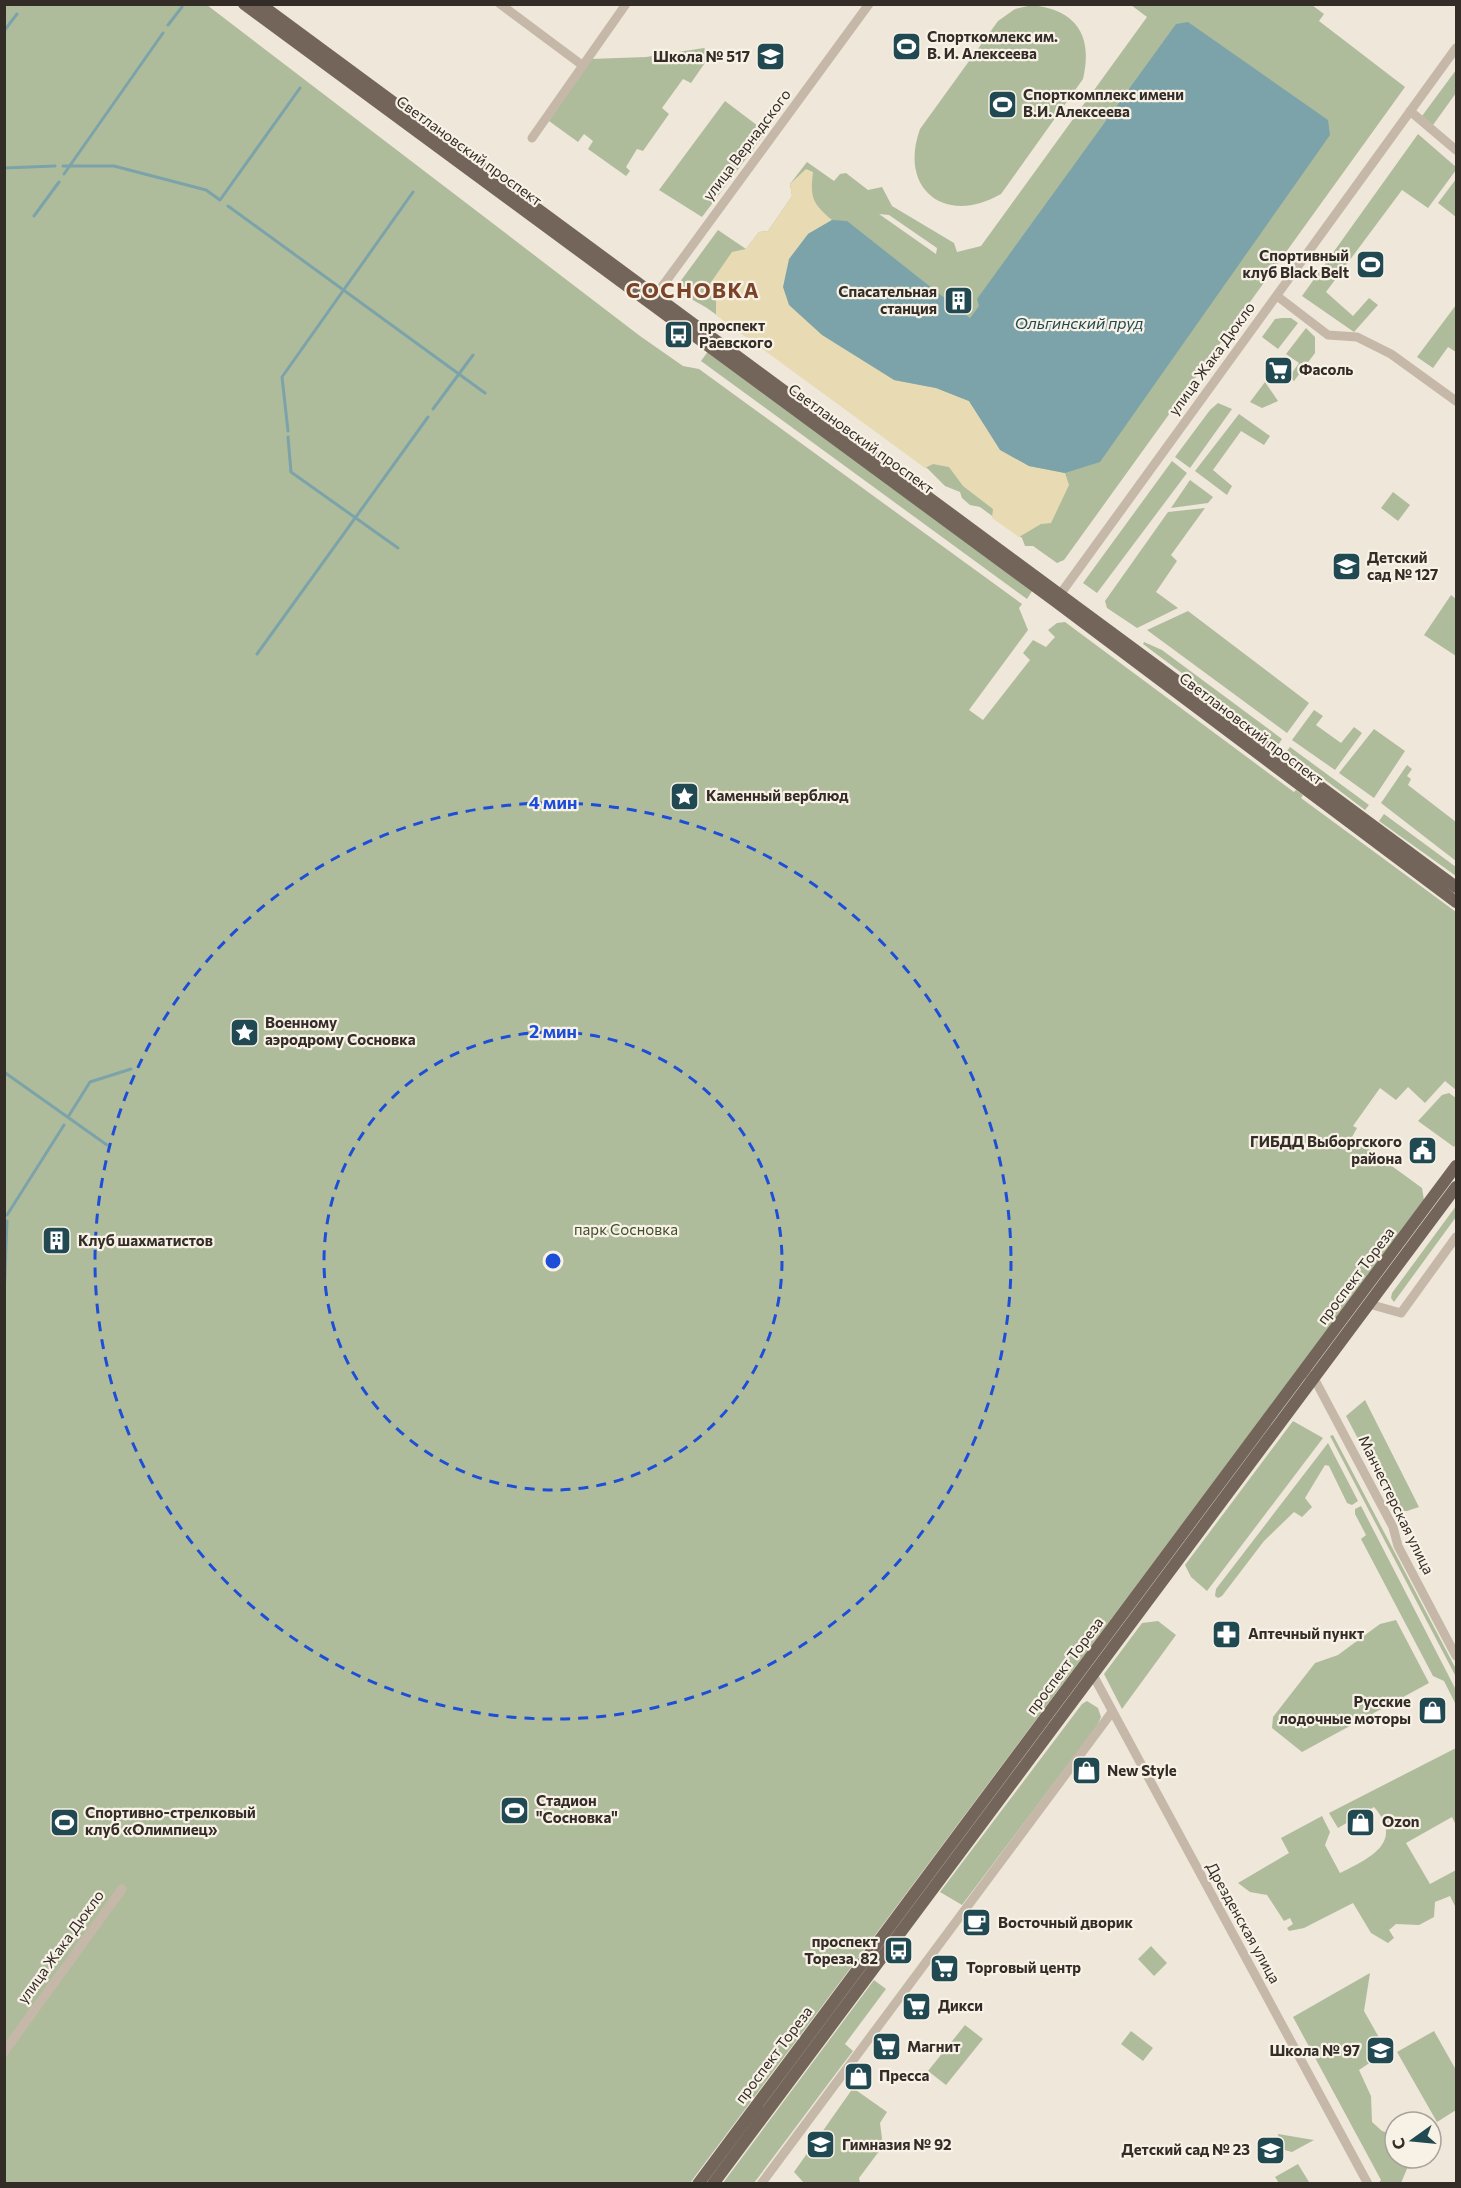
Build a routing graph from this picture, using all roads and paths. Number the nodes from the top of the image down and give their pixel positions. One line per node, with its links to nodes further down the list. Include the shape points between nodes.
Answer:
1 (244, 4): 12 (main road, Светлановский проспект)
2 (260, 4): 12 (main road, Светлановский проспект)
3 (500, 4): 7 (street)
4 (626, 4): 7 (street)
5 (869, 4): 12 (street, улица Вернадского)
6 (1456, 48): 8 (street, улица Жака Дюкло)
7 (582, 65): 9 (street)
8 (1410, 111): 10 (street); 11 (street, улица Жака Дюкло)
9 (531, 138)
10 (1456, 150)
11 (1276, 296): 13 (street, via 1328,335 1357,337); 14 (street, улица Жака Дюкло)
12 (652, 299): 14 (main road, Светлановский проспект)
13 (1456, 401)
14 (1058, 597): 15 (main road, Светлановский проспект); 16 (main road, Светлановский проспект)
15 (1456, 887)
16 (1456, 902)
17 (1456, 1166): 21 (main road, проспект Тореза)
18 (1456, 1187): 20 (main road, проспект Тореза)
19 (1456, 1237): 20 (street, via 1401,1313)
20 (1369, 1304): 22 (main road, проспект Тореза)
21 (1303, 1372): 22 (street, Манчестерская улица); 28 (main road, проспект Тореза)
22 (1315, 1380): 23 (street, Манчестерская улица); 24 (main road, проспект Тореза)
23 (1456, 1656)
24 (1092, 1676): 25 (street, Дрезденская улица); 29 (main road, проспект Тореза)
25 (1112, 1712): 30 (street); 31 (street, Дрезденская улица)
26 (122, 1889): 27 (street, улица Жака Дюкло)
27 (4, 2052)
28 (698, 2184)
29 (713, 2184)
30 (761, 2184)
31 (1368, 2184)

